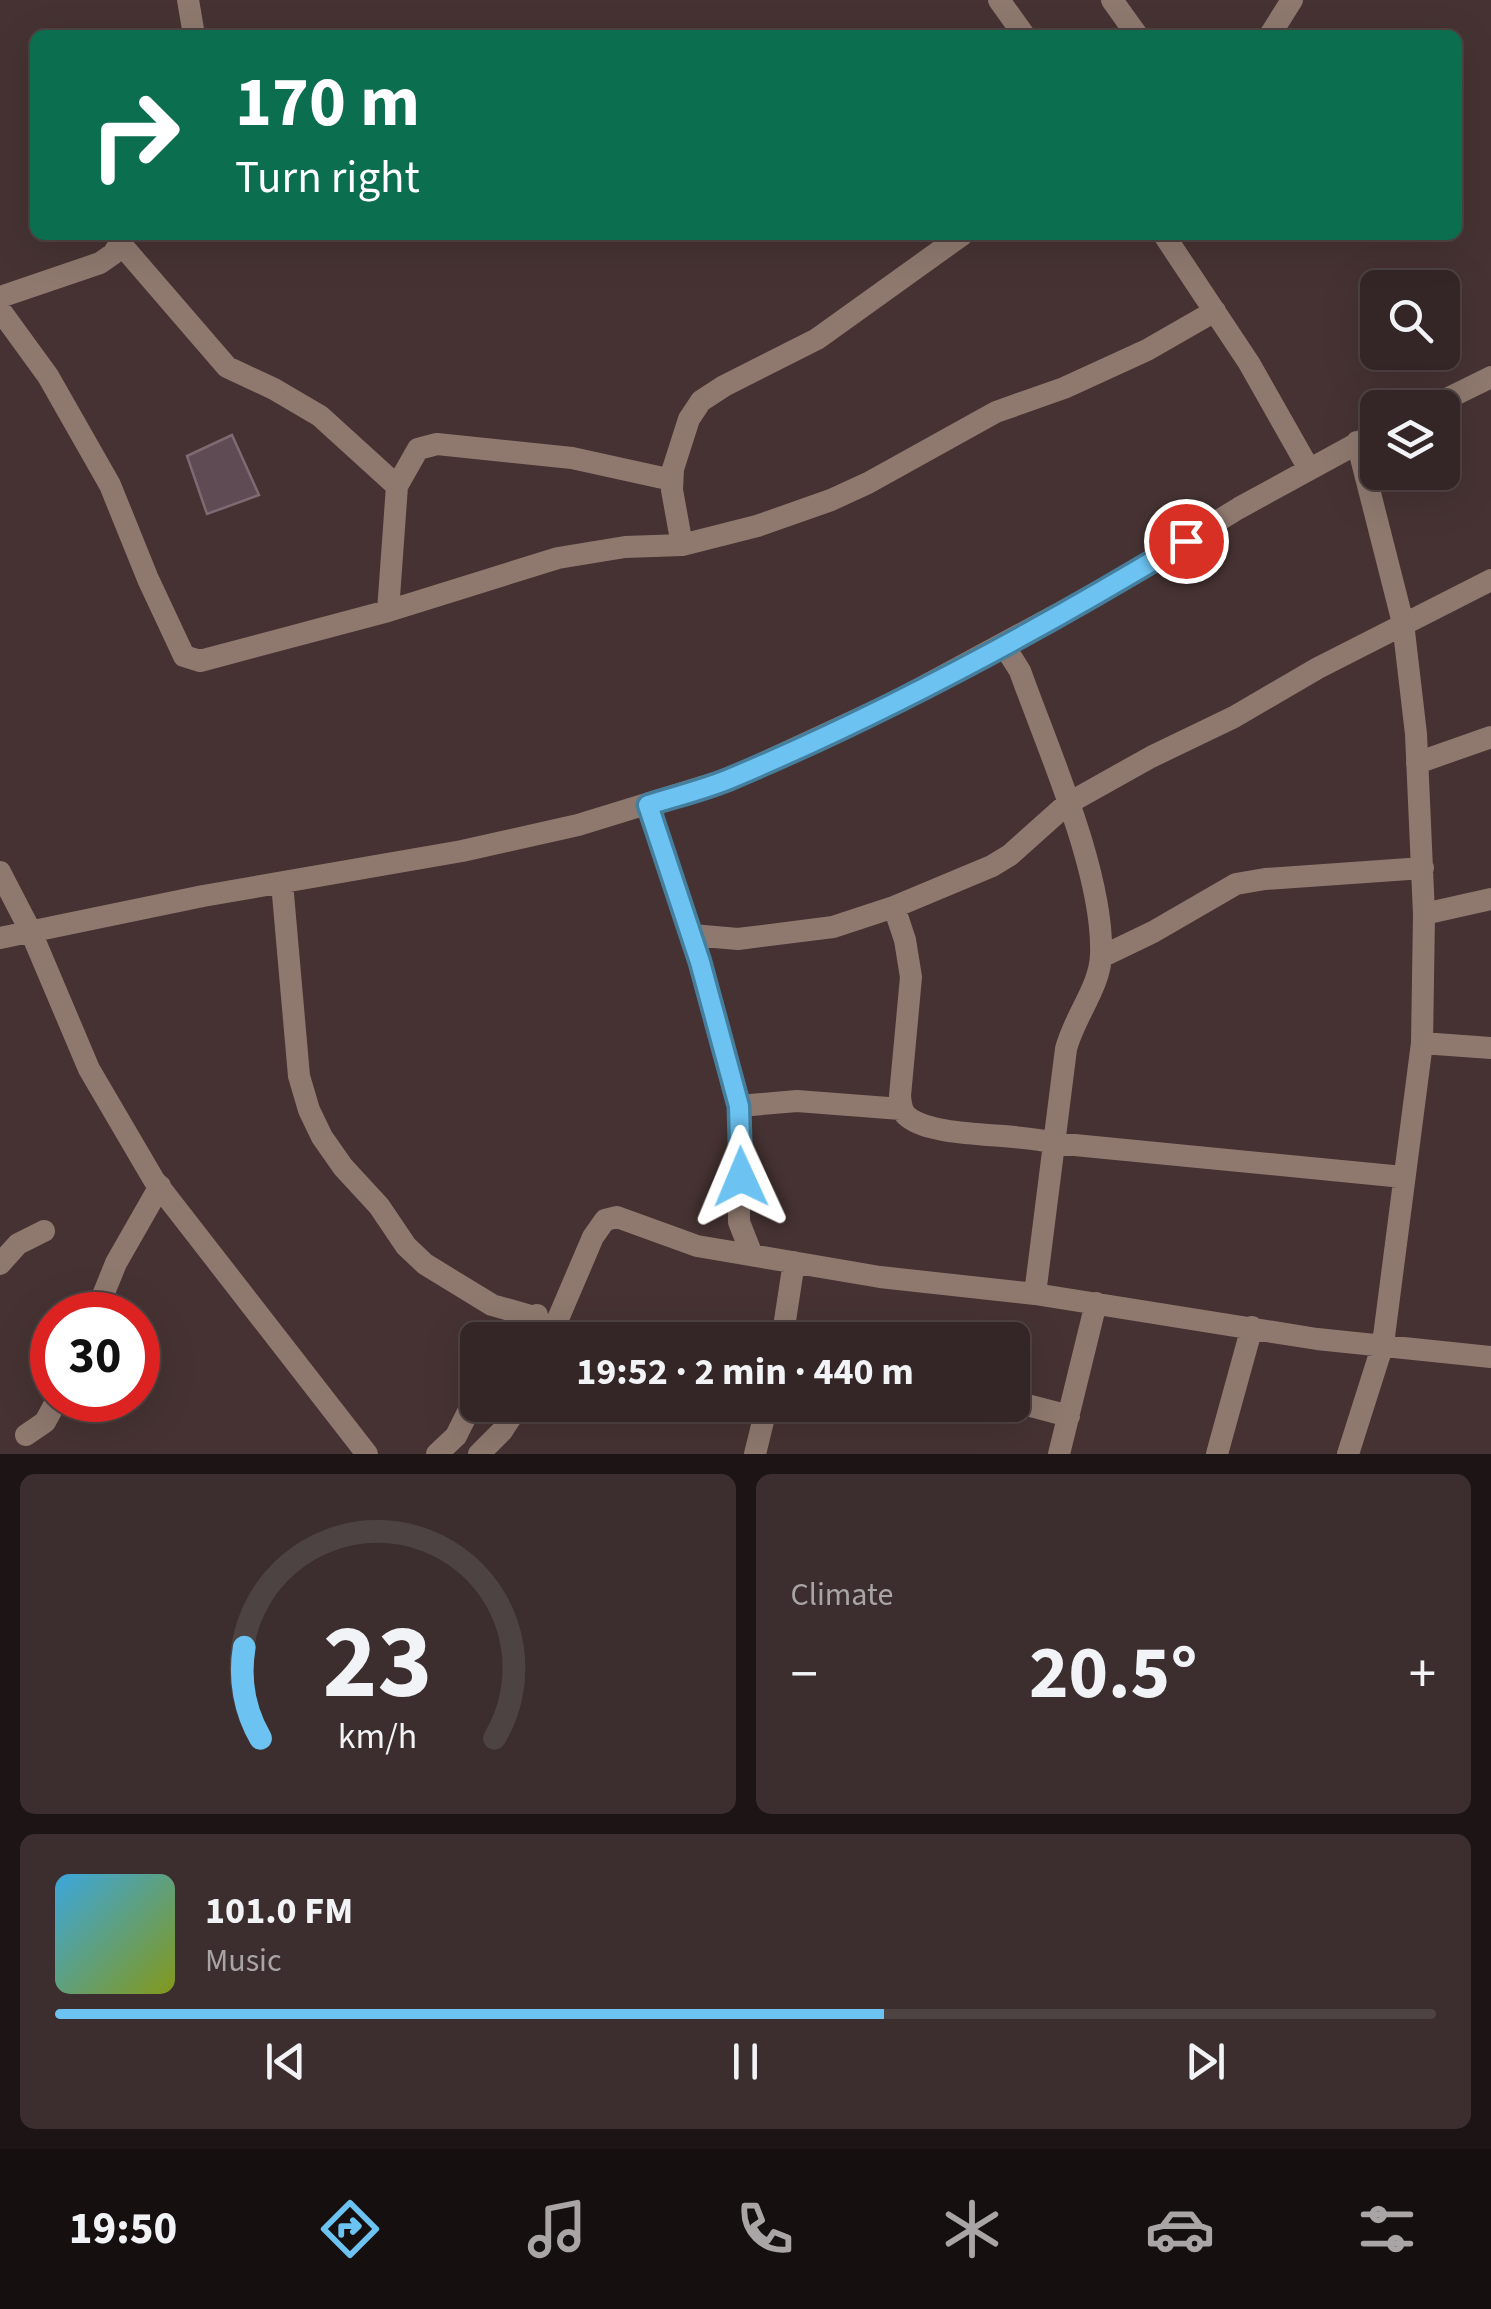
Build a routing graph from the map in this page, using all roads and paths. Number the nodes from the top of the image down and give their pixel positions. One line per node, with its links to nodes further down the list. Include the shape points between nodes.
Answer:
1 (188, 0): 5 (street)
2 (999, 0): 6 (street)
3 (1112, 0): 7 (street)
4 (1292, 0): 8 (street)
5 (193, 30)
6 (1020, 30)
7 (1133, 30)
8 (1273, 30)
9 (121, 240): 13 (street, via 100,263)
10 (123, 240): 21 (street, via 228,367 320,416)
11 (955, 240): 20 (street, via 817,338 702,401 689,419)
12 (1167, 240): 15 (street)
13 (0, 296)
14 (0, 310): 25 (street, via 48,376 110,486 184,656 200,661)
15 (1215, 311): 19 (street); 23 (street, via 1064,388 996,412 831,500)
16 (1491, 377): 17 (street)
17 (1460, 392)
18 (1360, 441): 19 (street)
19 (1310, 469): 27 (street)
20 (672, 480): 21 (street, via 572,458 437,444 418,448); 23 (street)
21 (397, 486): 25 (street)
22 (1378, 490): 26 (street)
23 (682, 545): 25 (street, via 558,558)
24 (1491, 580): 26 (street)
25 (388, 611)
26 (1403, 623): 29 (street); 30 (street)
27 (1003, 644): 30 (street, via 1020,672); 31 (street, via 731,778)
28 (1491, 737): 29 (street)
29 (1418, 764): 32 (street)
30 (1067, 804): 36 (street, via 992,866); 42 (street, via 1090,874)
31 (648, 805): 34 (street, via 462,851); 39 (street)
32 (1423, 868): 37 (street); 42 (street, via 1236,884)
33 (0, 872): 38 (street)
34 (282, 883): 38 (street); 60 (street, via 299,1076 308,1110 342,1167 406,1246)
35 (1491, 899): 37 (street)
36 (894, 907): 41 (street, via 832,927); 47 (street, via 911,977)
37 (1424, 914): 44 (street)
38 (31, 932): 40 (street); 50 (street, via 89,1068)
39 (692, 935): 41 (street); 43 (street)
40 (0, 938)
41 (738, 940): 43 (street)
42 (1101, 957): 48 (street, via 1071,1028)
43 (700, 962): 46 (street)
44 (1422, 1043): 45 (street); 49 (street)
45 (1491, 1048)
46 (739, 1106): 47 (street, via 797,1101); 51 (street)
47 (901, 1109): 48 (street, via 933,1127)
48 (1054, 1143): 49 (street); 58 (street)
49 (1403, 1177): 68 (street)
50 (160, 1186): 57 (street); 77 (street)
51 (739, 1222): 53 (street); 54 (street)
52 (44, 1231): 56 (street, via 18,1244)
53 (724, 1250): 54 (street); 61 (street, via 618,1216 605,1220)
54 (752, 1255): 55 (street)
55 (794, 1262): 58 (street); 66 (street)
56 (0, 1264)
57 (105, 1292)
58 (1035, 1294): 59 (street)
59 (1096, 1304): 67 (street); 71 (street)
60 (492, 1305): 62 (street); 63 (street)
61 (562, 1310): 62 (street); 65 (street)
62 (531, 1316): 64 (street)
63 (497, 1322)
64 (522, 1322)
65 (557, 1322)
66 (785, 1322)
67 (1252, 1327): 68 (street); 82 (street)
68 (1383, 1344): 69 (street); 83 (street)
69 (1491, 1356)
70 (1030, 1406): 71 (street)
71 (1069, 1416): 81 (street)
72 (44, 1422): 76 (street)
73 (463, 1422): 78 (street)
74 (508, 1422): 79 (street)
75 (762, 1422): 80 (street)
76 (26, 1435)
77 (359, 1452)
78 (437, 1454)
79 (480, 1454)
80 (755, 1454)
81 (1059, 1454)
82 (1217, 1454)
83 (1348, 1454)

